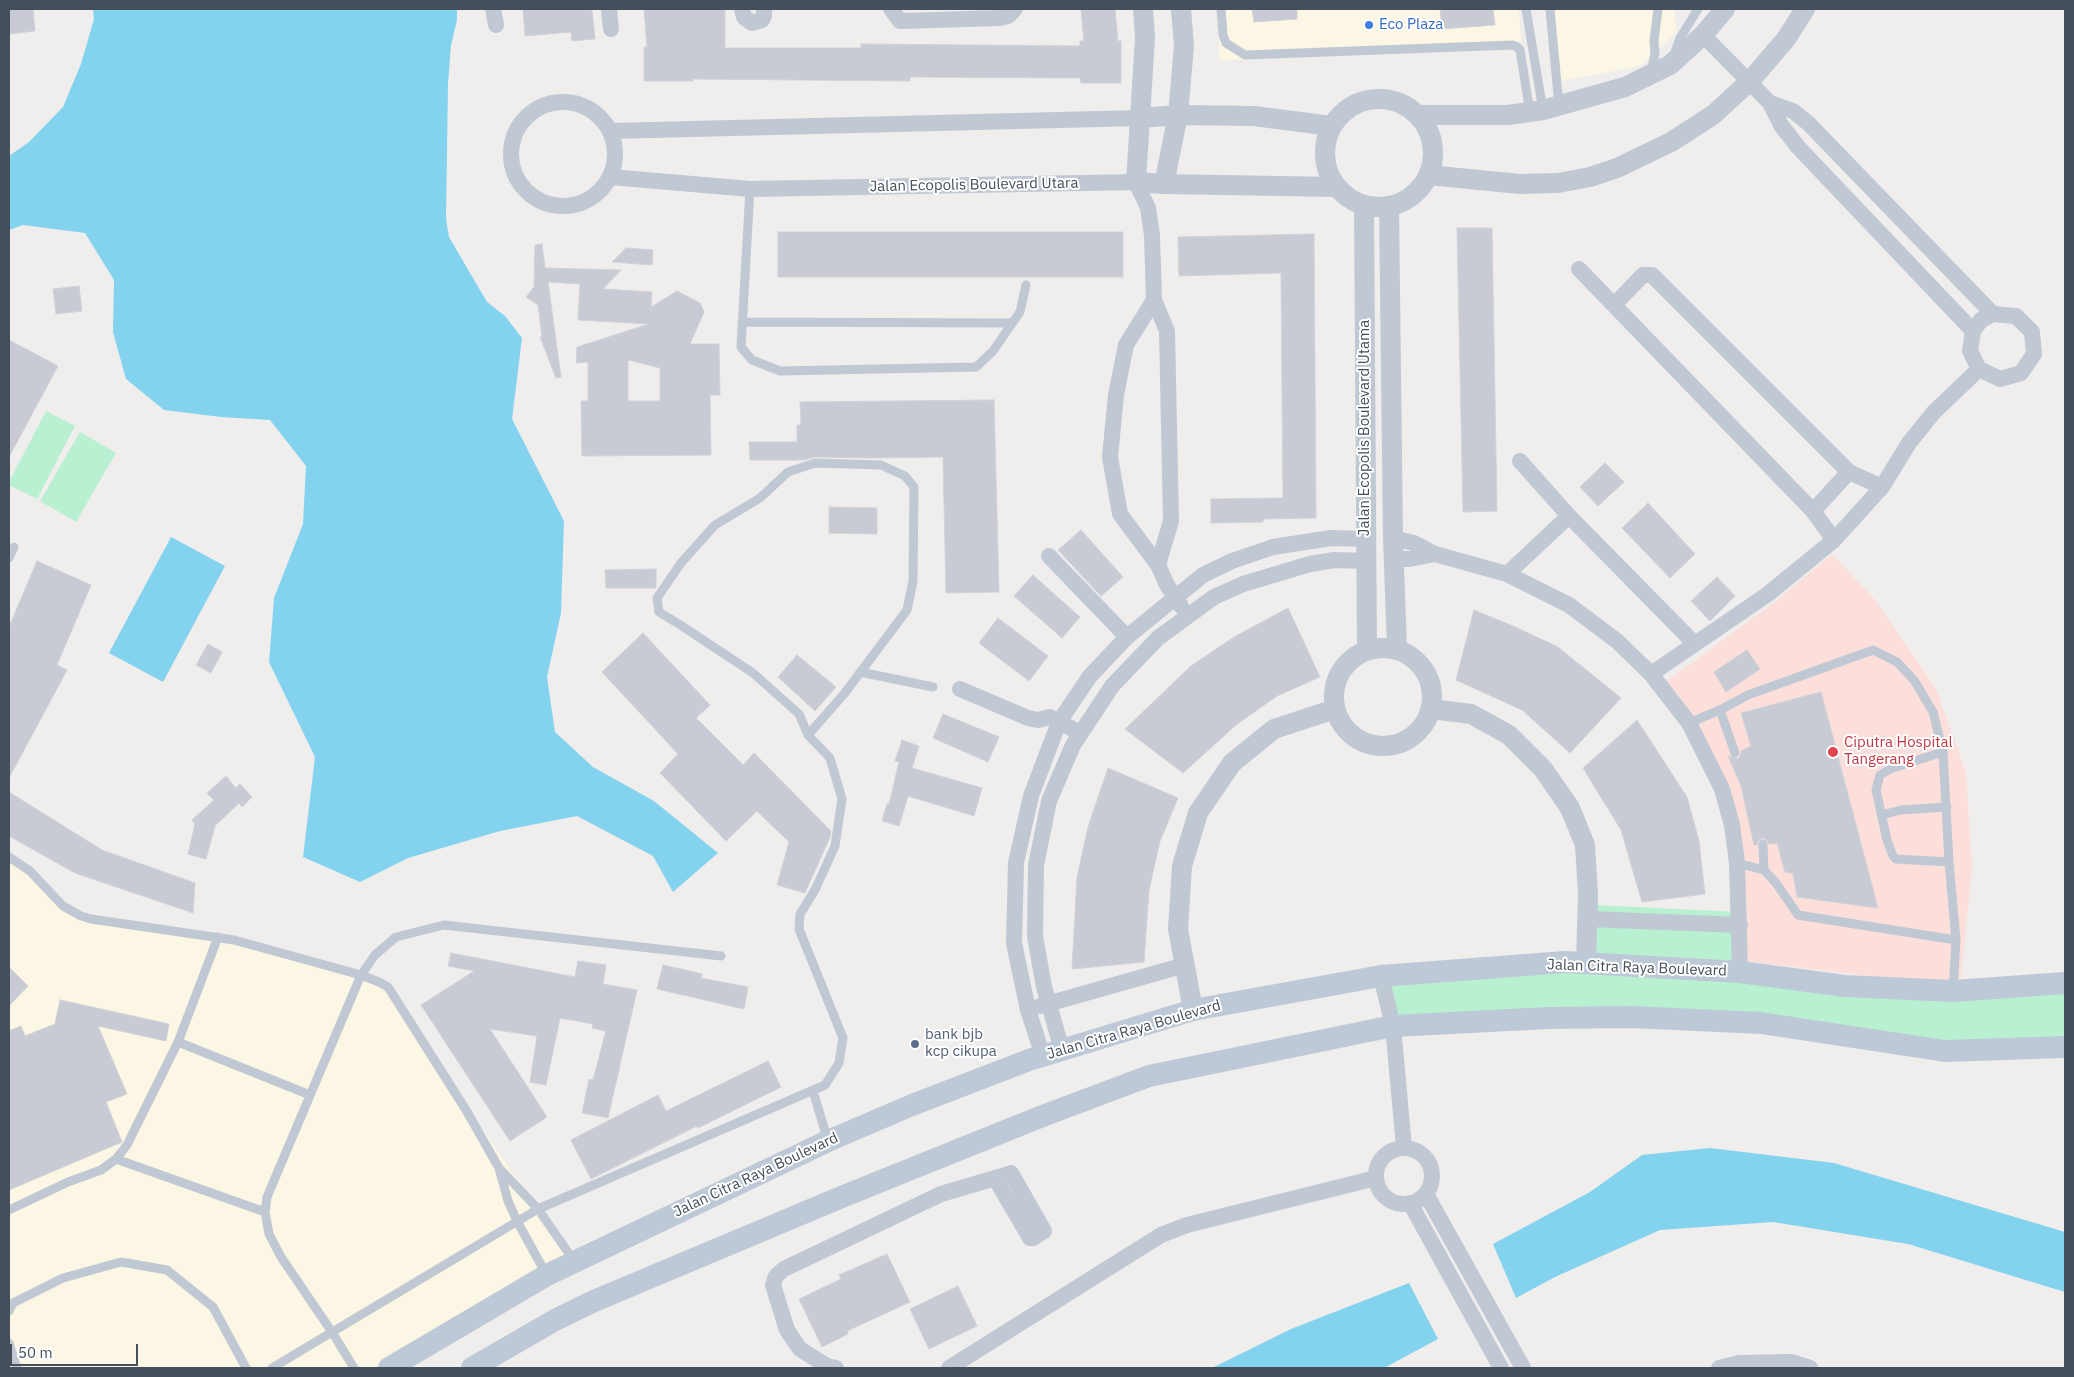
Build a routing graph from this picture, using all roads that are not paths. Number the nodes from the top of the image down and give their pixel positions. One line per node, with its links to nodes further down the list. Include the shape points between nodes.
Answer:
1 (609, 9): 15 (street)
2 (742, 9): 3 (street, via 744,17 752,23 762,20)
3 (764, 9)
4 (891, 9): 5 (street, via 900,21 1000,18 1008,16)
5 (1014, 9)
6 (1143, 9): 24 (street, via 1145,38)
7 (1181, 9): 22 (street, via 1184,46)
8 (1221, 9): 21 (lane, via 1226,43 1246,55 1513,45 1520,50 1525,78)
9 (1526, 9): 21 (lane)
10 (1550, 9): 21 (lane)
11 (1658, 9): 19 (lane)
12 (1698, 9): 17 (lane, via 1680,38)
13 (1725, 9): 16 (street)
14 (1805, 9): 18 (street, via 1786,39)
15 (611, 29)
16 (1707, 39): 17 (street); 18 (street)
17 (1670, 65): 19 (street)
18 (1744, 75): 20 (street); 27 (street, via 1713,115 1695,128 1617,168 1590,177 1558,183 1520,184)
19 (1650, 76): 21 (street, via 1625,87)
20 (1770, 103): 40 (street, via 1793,111 1808,123); 43 (street, via 1798,147)
21 (1544, 110): 23 (street, via 1508,115)
22 (1178, 115): 24 (street); 25 (street, via 1254,116); 30 (street)
23 (1417, 115): 25 (street, via 1404,105 1371,99 1355,104); 27 (street, via 1427,129 1432,145)
24 (1140, 118): 26 (street); 29 (street)
25 (1331, 126): 31 (street, via 1324,157 1328,173)
26 (610, 131): 28 (street, via 616,154); 28 (street, via 594,111 570,102 545,105 524,119 512,142 512,167 525,190 546,204 572,206 587,200 595,196)
27 (1428, 175): 34 (street, via 1413,195)
28 (611, 177): 32 (street, Jalan Ecopolis Boulevard Utara)
29 (1136, 182): 30 (street, Jalan Ecopolis Boulevard Utara); 32 (street, Jalan Ecopolis Boulevard Utara); 35 (street)
30 (1164, 184): 31 (street, Jalan Ecopolis Boulevard Utara); 35 (street)
31 (1337, 187): 33 (street, via 1344,195)
32 (750, 189): 41 (lane)
33 (1364, 205): 34 (street); 51 (street, Jalan Ecopolis Boulevard Utama)
34 (1390, 206): 50 (street, Jalan Ecopolis Boulevard Utama)
35 (1148, 208): 38 (street)
36 (1579, 269): 39 (street)
37 (1026, 285): 42 (lane, via 1020,312)
38 (1154, 300): 59 (street, via 1167,331 1172,521); 59 (street, via 1126,345 1116,395 1110,457 1120,514)
39 (1614, 305): 46 (street, via 1643,275 1652,275); 48 (street)
40 (1993, 314): 43 (street, via 1981,320); 44 (street, via 2016,316 2032,332 2034,354 2021,373 2000,378)
41 (742, 322): 42 (lane); 42 (lane, via 742,347 752,360 780,371 976,366 993,352)
42 (1012, 323)
43 (1972, 331): 44 (street, via 1970,351)
44 (1979, 369): 47 (street, via 1934,412 1909,442)
45 (1520, 461): 49 (street)
46 (1849, 472): 47 (street); 48 (street)
47 (1882, 487): 52 (street)
48 (1813, 511): 52 (street)
49 (1569, 516): 60 (street); 64 (street)
50 (1393, 538): 54 (street, via 1414,542); 57 (street, Jalan Ecopolis Boulevard Utama)
51 (1366, 539): 58 (street, Jalan Ecopolis Boulevard Utama); 61 (street, via 1331,538 1273,547 1203,575)
52 (1834, 540): 64 (street, via 1768,594)
53 (14, 547): 56 (lane)
54 (1435, 554): 57 (street); 60 (street)
55 (1049, 556): 63 (street)
56 (9, 558)
57 (1394, 559): 65 (street, Jalan Ecopolis Boulevard Utama)
58 (1367, 562): 62 (street, via 1334,560 1282,571 1214,597); 66 (street, Jalan Ecopolis Boulevard Utama)
59 (1158, 565): 61 (street)
60 (1507, 574): 68 (street, via 1569,606 1617,641)
61 (1175, 597): 62 (street); 63 (street)
62 (1188, 616): 76 (street, via 1158,638 1112,686)
63 (1127, 637): 74 (street, via 1090,676)
64 (1695, 644): 68 (street)
65 (1397, 650): 66 (street, via 1374,648); 72 (street, via 1419,663 1428,677)
66 (1367, 651): 71 (street, via 1346,663 1337,677 1333,693)
67 (860, 672): 69 (lane); 77 (lane); 77 (lane, via 907,610 913,581 914,487 905,476 881,465 816,463 788,472 760,498 715,525 657,598 658,612 753,673 799,714)
68 (1651, 674): 75 (street)
69 (933, 687)
70 (960, 690): 74 (street, via 1028,718 1050,717)
71 (1335, 709): 72 (street, via 1341,724 1353,737 1383,747 1400,744 1414,736); 93 (street, via 1274,729 1232,763 1198,813 1182,866 1178,929)
72 (1432, 709): 87 (street, via 1471,714 1509,735 1543,769 1570,808 1584,845)
73 (1720, 710): 75 (lane); 78 (lane, via 1748,695 1873,650 1898,662 1914,680 1933,712); 79 (lane)
74 (1059, 722): 76 (street); 101 (street, via 1031,796 1016,863 1014,943)
75 (1689, 723): 85 (street, via 1722,789 1732,825)
76 (1080, 733): 99 (street, via 1049,801 1036,865 1035,936)
77 (808, 735): 106 (lane, via 830,758 842,799 834,846 815,890 800,914 799,929 843,1038 839,1062 825,1085)
78 (1943, 752): 80 (lane); 81 (lane, via 1880,775 1876,790)
79 (1735, 753)
80 (1947, 807): 81 (lane, via 1901,810); 84 (lane)
81 (1882, 815): 84 (lane, via 1887,840 1896,859)
82 (1763, 844): 86 (lane)
83 (9, 857): 89 (lane, via 30,870 63,906 81,916)
84 (1949, 862): 90 (lane)
85 (1737, 863): 86 (lane); 88 (street)
86 (1764, 870): 90 (lane, via 1798,915)
87 (1588, 919): 88 (street); 92 (street)
88 (1740, 924): 94 (street)
89 (218, 937): 95 (lane); 103 (lane)
90 (1956, 940): 98 (lane)
91 (721, 956): 95 (lane, via 444,925 396,937 376,955)
92 (1586, 963): 94 (main road, Jalan Citra Raya Boulevard); 96 (main road, Jalan Citra Raya Boulevard)
93 (1185, 965): 99 (street); 100 (street)
94 (1740, 972): 98 (main road, Jalan Citra Raya Boulevard, via 1845,986)
95 (361, 975): 107 (lane); 111 (lane, via 388,987)
96 (1381, 976): 100 (main road, Jalan Citra Raya Boulevard); 102 (street)
97 (2065, 983): 98 (main road, Jalan Citra Raya Boulevard)
98 (1953, 991)
99 (1049, 1004): 101 (street); 105 (street)
100 (1193, 1010): 105 (main road, Jalan Citra Raya Boulevard)
101 (1023, 1011): 105 (street)
102 (1393, 1026): 104 (main road, via 1632,1017 1761,1023 1945,1051); 109 (street); 130 (main road, via 1140,1079 844,1196 594,1301)
103 (178, 1042): 107 (lane); 110 (lane, via 127,1145)
104 (2065, 1047)
105 (1052, 1053): 108 (main road, Jalan Citra Raya Boulevard, via 912,1105)
106 (812, 1092): 108 (lane); 116 (lane)
107 (310, 1094): 118 (lane, via 268,1197)
108 (828, 1141): 120 (main road, Jalan Citra Raya Boulevard)
109 (1404, 1147): 113 (street, via 1386,1153 1376,1169); 114 (street, via 1413,1148 1428,1160 1433,1177)
110 (116, 1159): 117 (lane, via 101,1170); 118 (lane)
111 (499, 1168): 116 (lane); 119 (lane)
112 (995, 1178): 131 (street, via 941,1194 784,1269 776,1276 773,1285 787,1330 800,1349)
113 (1376, 1178): 115 (street, via 1378,1188 1391,1201); 132 (street, via 1187,1225 1161,1236)
114 (1426, 1194): 115 (street); 134 (street)
115 (1410, 1204): 133 (street)
116 (538, 1209): 119 (lane); 120 (lane)
117 (9, 1210)
118 (265, 1212): 123 (lane, via 270,1234 281,1257)
119 (517, 1221): 121 (lane); 123 (lane)
120 (574, 1261): 121 (main road, Jalan Citra Raya Boulevard)
121 (547, 1275): 129 (main road, Jalan Citra Raya Boulevard)
122 (9, 1311): 126 (lane, via 13,1303 62,1278 121,1262 167,1270 213,1307)
123 (332, 1332): 127 (lane); 128 (lane)
124 (9, 1343): 125 (lane)
125 (17, 1368)
126 (246, 1368)
127 (272, 1368)
128 (354, 1368)
129 (389, 1368)
130 (472, 1368)
131 (836, 1368)
132 (949, 1368)
133 (1501, 1368)
134 (1523, 1368)
135 (1719, 1368): 136 (street, via 1739,1363 1791,1362)
136 (1810, 1368)

